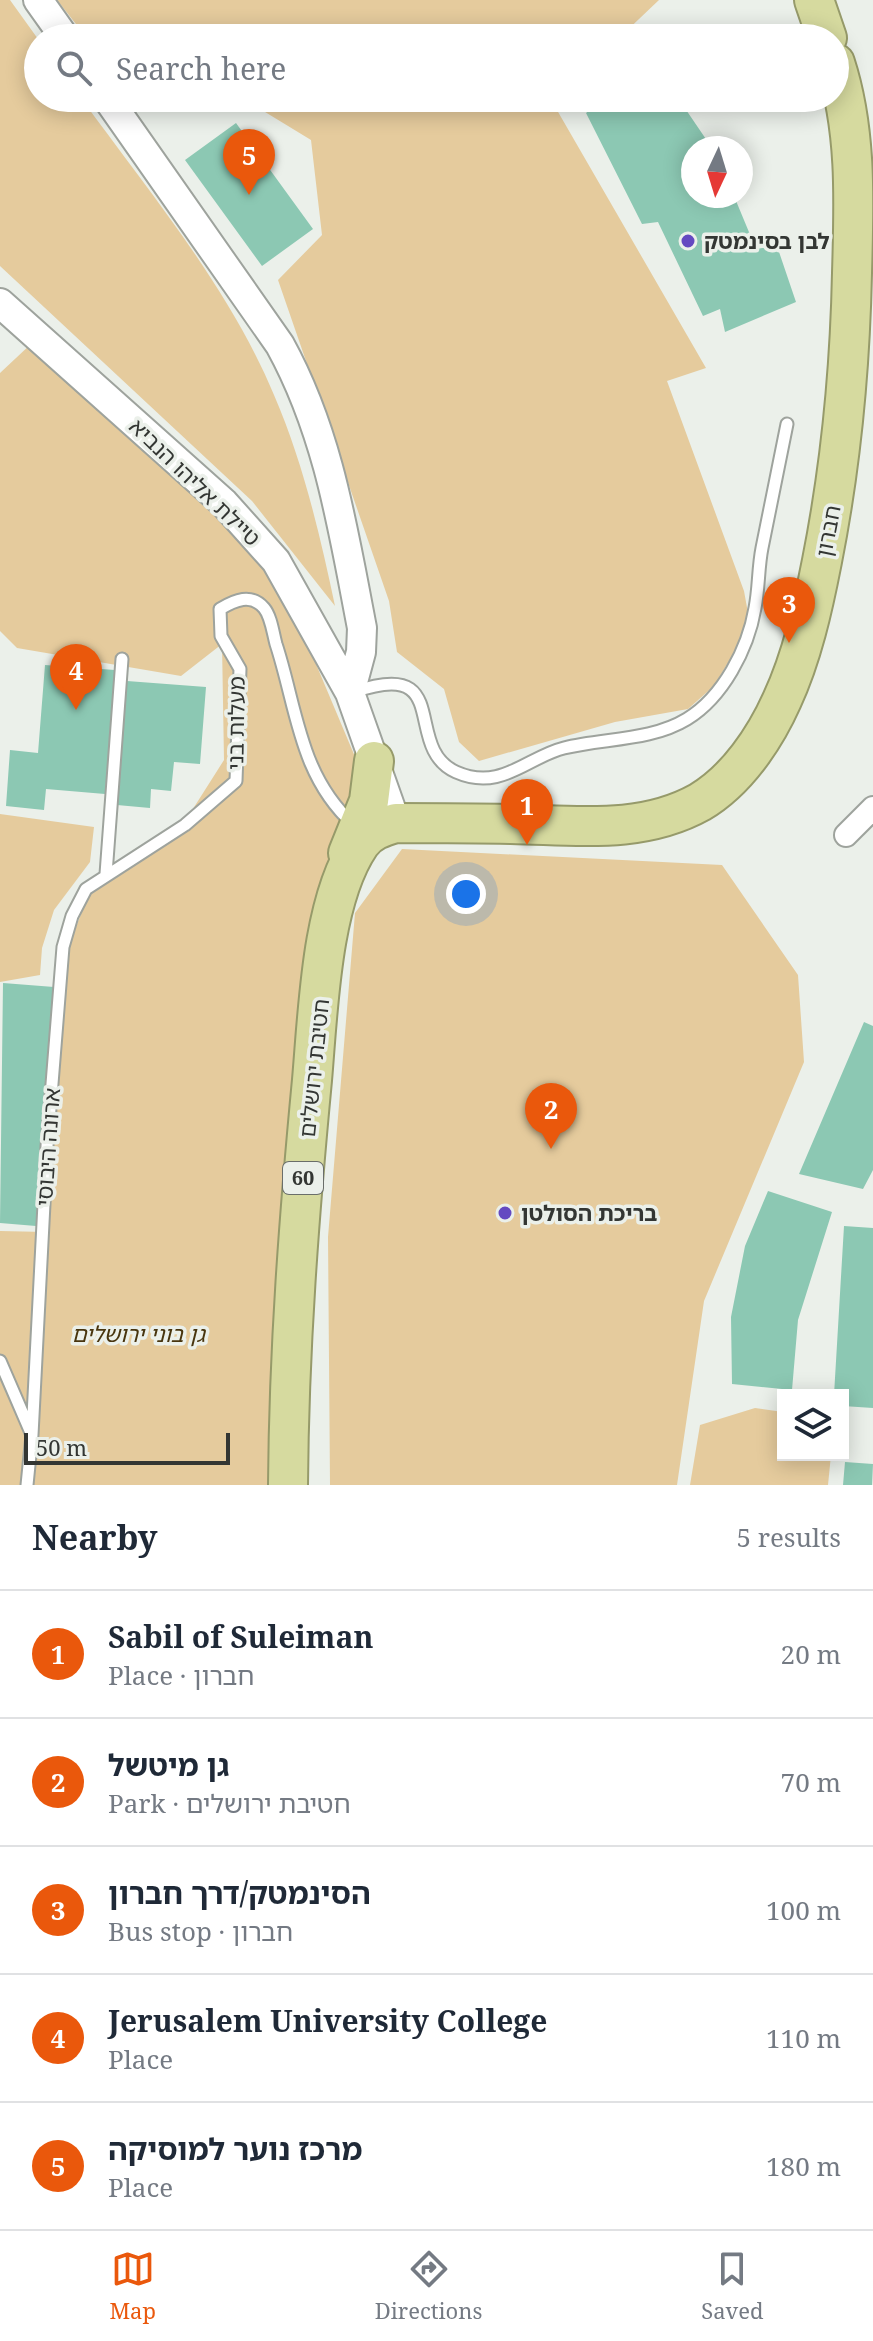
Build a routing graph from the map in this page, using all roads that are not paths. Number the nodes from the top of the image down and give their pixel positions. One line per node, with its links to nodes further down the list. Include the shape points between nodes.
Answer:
1 (38, 0): 3 (street)
2 (814, 0): 4 (highway)
3 (55, 24)
4 (822, 24)
5 (117, 112): 10 (street, via 280,345 300,382 334,478 362,628)
6 (846, 112): 13 (highway, חברון, via 854,200 850,372 837,486 812,609 783,698 761,740 701,801 653,821 600,828)
7 (0, 303): 10 (street, טיילת אליהו הנביא, via 251,532 276,561)
8 (787, 424): 10 (lane, via 751,628 728,677 707,704 685,720 624,740 562,748 513,774 478,777 446,765 431,739 422,703 410,687 392,682)
9 (122, 659): 15 (lane)
10 (350, 693): 11 (street, טיילת אליהו הנביא)
11 (374, 761): 13 (highway, חטיבת ירושלים)
12 (873, 808): 14 (street)
13 (374, 828): 15 (lane, מעלות בני, via 331,800 304,754 266,610 253,599 236,599 220,609 221,636 240,669 236,781 185,825); 19 (highway, חטיבת ירושלים / 60, via 346,875 329,932 318,1012 290,1341)
14 (846, 835)
15 (106, 874): 17 (lane, ארונה היבוסי, via 86,889 63,947)
16 (0, 1361): 17 (lane)
17 (32, 1435): 18 (lane, ארונה היבוסי)
18 (27, 1485)
19 (288, 1485)

